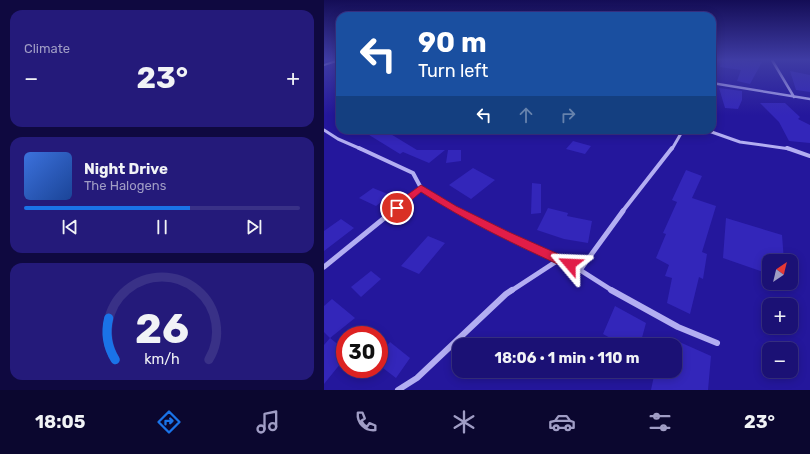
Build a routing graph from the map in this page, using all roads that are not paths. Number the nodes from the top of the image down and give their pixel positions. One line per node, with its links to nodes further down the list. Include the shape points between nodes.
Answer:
1 (783, 78): 3 (street)
2 (716, 84): 3 (street)
3 (794, 97): 4 (street)
4 (810, 99)
5 (324, 130): 9 (street, via 338,139 413,173)
6 (681, 134): 12 (street)
7 (716, 134): 8 (street, via 740,142 786,148)
8 (810, 156)
9 (421, 188): 10 (street, via 505,236); 11 (street)
10 (560, 259): 12 (street); 14 (street, via 506,294 418,378)
11 (324, 267)
12 (580, 270): 13 (street, via 625,299 678,327)
13 (717, 342)
14 (398, 390)

